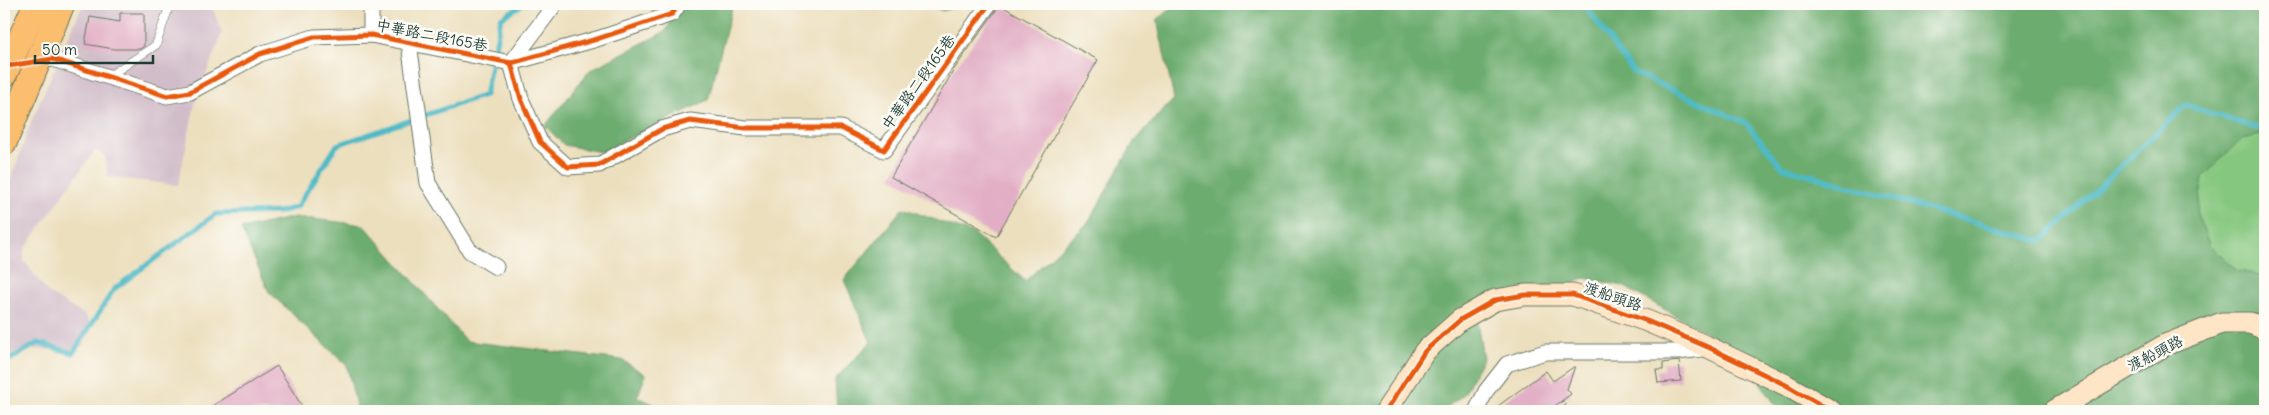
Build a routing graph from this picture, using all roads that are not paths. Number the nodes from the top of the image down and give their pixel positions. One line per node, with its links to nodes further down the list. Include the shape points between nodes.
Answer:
1 (36, 4): 12 (main road)
2 (62, 4): 11 (main road)
3 (170, 4): 13 (lane, via 156,46)
4 (371, 4): 8 (street)
5 (555, 4): 10 (street)
6 (679, 4): 10 (street, via 672,14 597,39)
7 (988, 4): 10 (street, 中華路二段165巷, via 884,150 841,128 746,128 690,121 662,129 599,165 568,167 540,142)
8 (371, 35): 9 (street, 中華路二段165巷); 13 (street, 中華路二段165巷, via 314,37 260,54 190,92 167,96)
9 (409, 43): 10 (street, 中華路二段165巷); 15 (street, via 428,183 470,251)
10 (507, 62)
11 (36, 63): 12 (street, 中華路二段165巷); 13 (street, 中華路二段165巷, via 53,59); 14 (main road)
12 (6, 70)
13 (107, 78)
14 (4, 144)
15 (496, 267)
16 (2265, 329): 21 (street, 渡船頭路, via 2250,323 2222,323 2165,345)
17 (1710, 348): 18 (street, 渡船頭路, via 1573,295 1525,295 1495,300 1460,320 1425,351); 19 (street, via 1678,352 1545,352 1507,364 1486,391); 20 (street, 渡船頭路)
18 (1386, 411)
19 (1476, 411)
20 (1832, 411)
21 (2054, 411)

